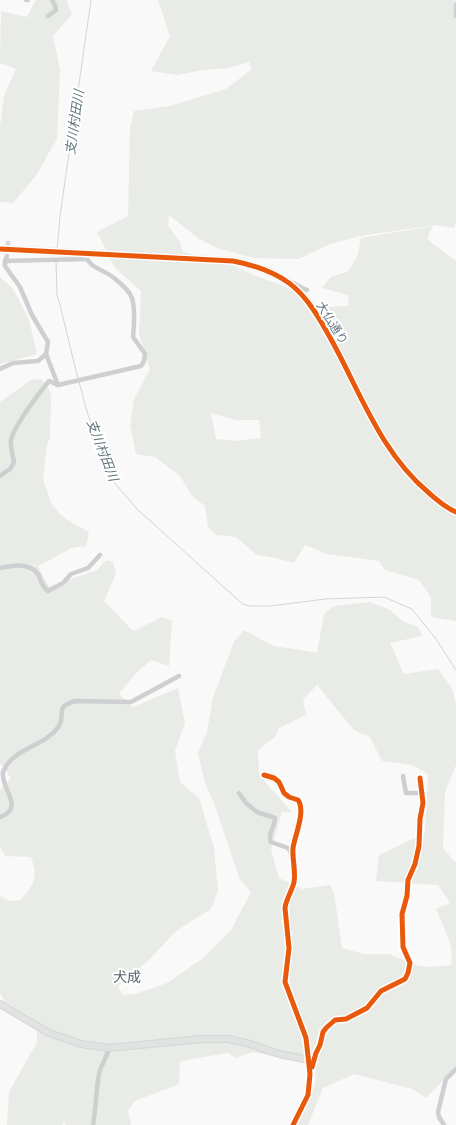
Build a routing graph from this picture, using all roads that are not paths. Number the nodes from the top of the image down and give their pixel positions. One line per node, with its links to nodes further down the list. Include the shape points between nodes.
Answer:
1 (52, 0): 3 (street, via 56,10)
2 (456, 5): 4 (street)
3 (48, 16)
4 (456, 16)
5 (0, 249): 7 (street, 大仏通り, via 64,252)
6 (8, 256): 8 (street)
7 (86, 256): 8 (street, via 62,260); 9 (street, 大仏通り, via 233,261 250,264); 13 (street, via 91,264 111,276 130,294 133,306 133,337 145,358 141,366)
8 (5, 262): 11 (street, via 48,342)
9 (287, 282): 10 (street); 15 (street, 大仏通り, via 305,298 320,319 390,451 406,472 425,490)
10 (307, 290)
11 (46, 354): 12 (street, via 38,361 13,363); 13 (street)
12 (0, 369)
13 (58, 385): 14 (street, via 49,381 39,392 11,440 14,462 10,469)
14 (0, 476)
15 (456, 512)
16 (100, 555): 17 (street, via 88,568 71,574 48,590 37,573 30,568 15,565)
17 (0, 568)
18 (179, 676): 19 (street, via 130,702 68,703 61,711 60,724 54,732 14,757)
19 (2, 771): 25 (street, via 11,808)
20 (264, 775): 26 (street, via 274,778 288,797 300,803)
21 (403, 776): 24 (street, via 406,792)
22 (420, 778): 24 (street)
23 (239, 793): 26 (street, via 257,812 275,818 274,827 269,835 271,842 288,848)
24 (422, 793): 31 (street, via 418,846 402,914 403,946 410,963 408,973 405,979 381,991 367,1008 346,1019 335,1020 326,1028)
25 (0, 817)
26 (294, 856): 29 (street, via 294,885 285,908 289,948 285,982 306,1038)
27 (0, 1004): 28 (street, via 49,1033 81,1044)
28 (109, 1048): 29 (street, via 201,1039 228,1039); 32 (street, via 99,1074)
29 (309, 1060): 31 (street)
30 (456, 1069): 34 (street, via 446,1079 438,1112)
31 (310, 1074): 33 (street, via 308,1096)
32 (93, 1125)
33 (293, 1125)
34 (444, 1125)

